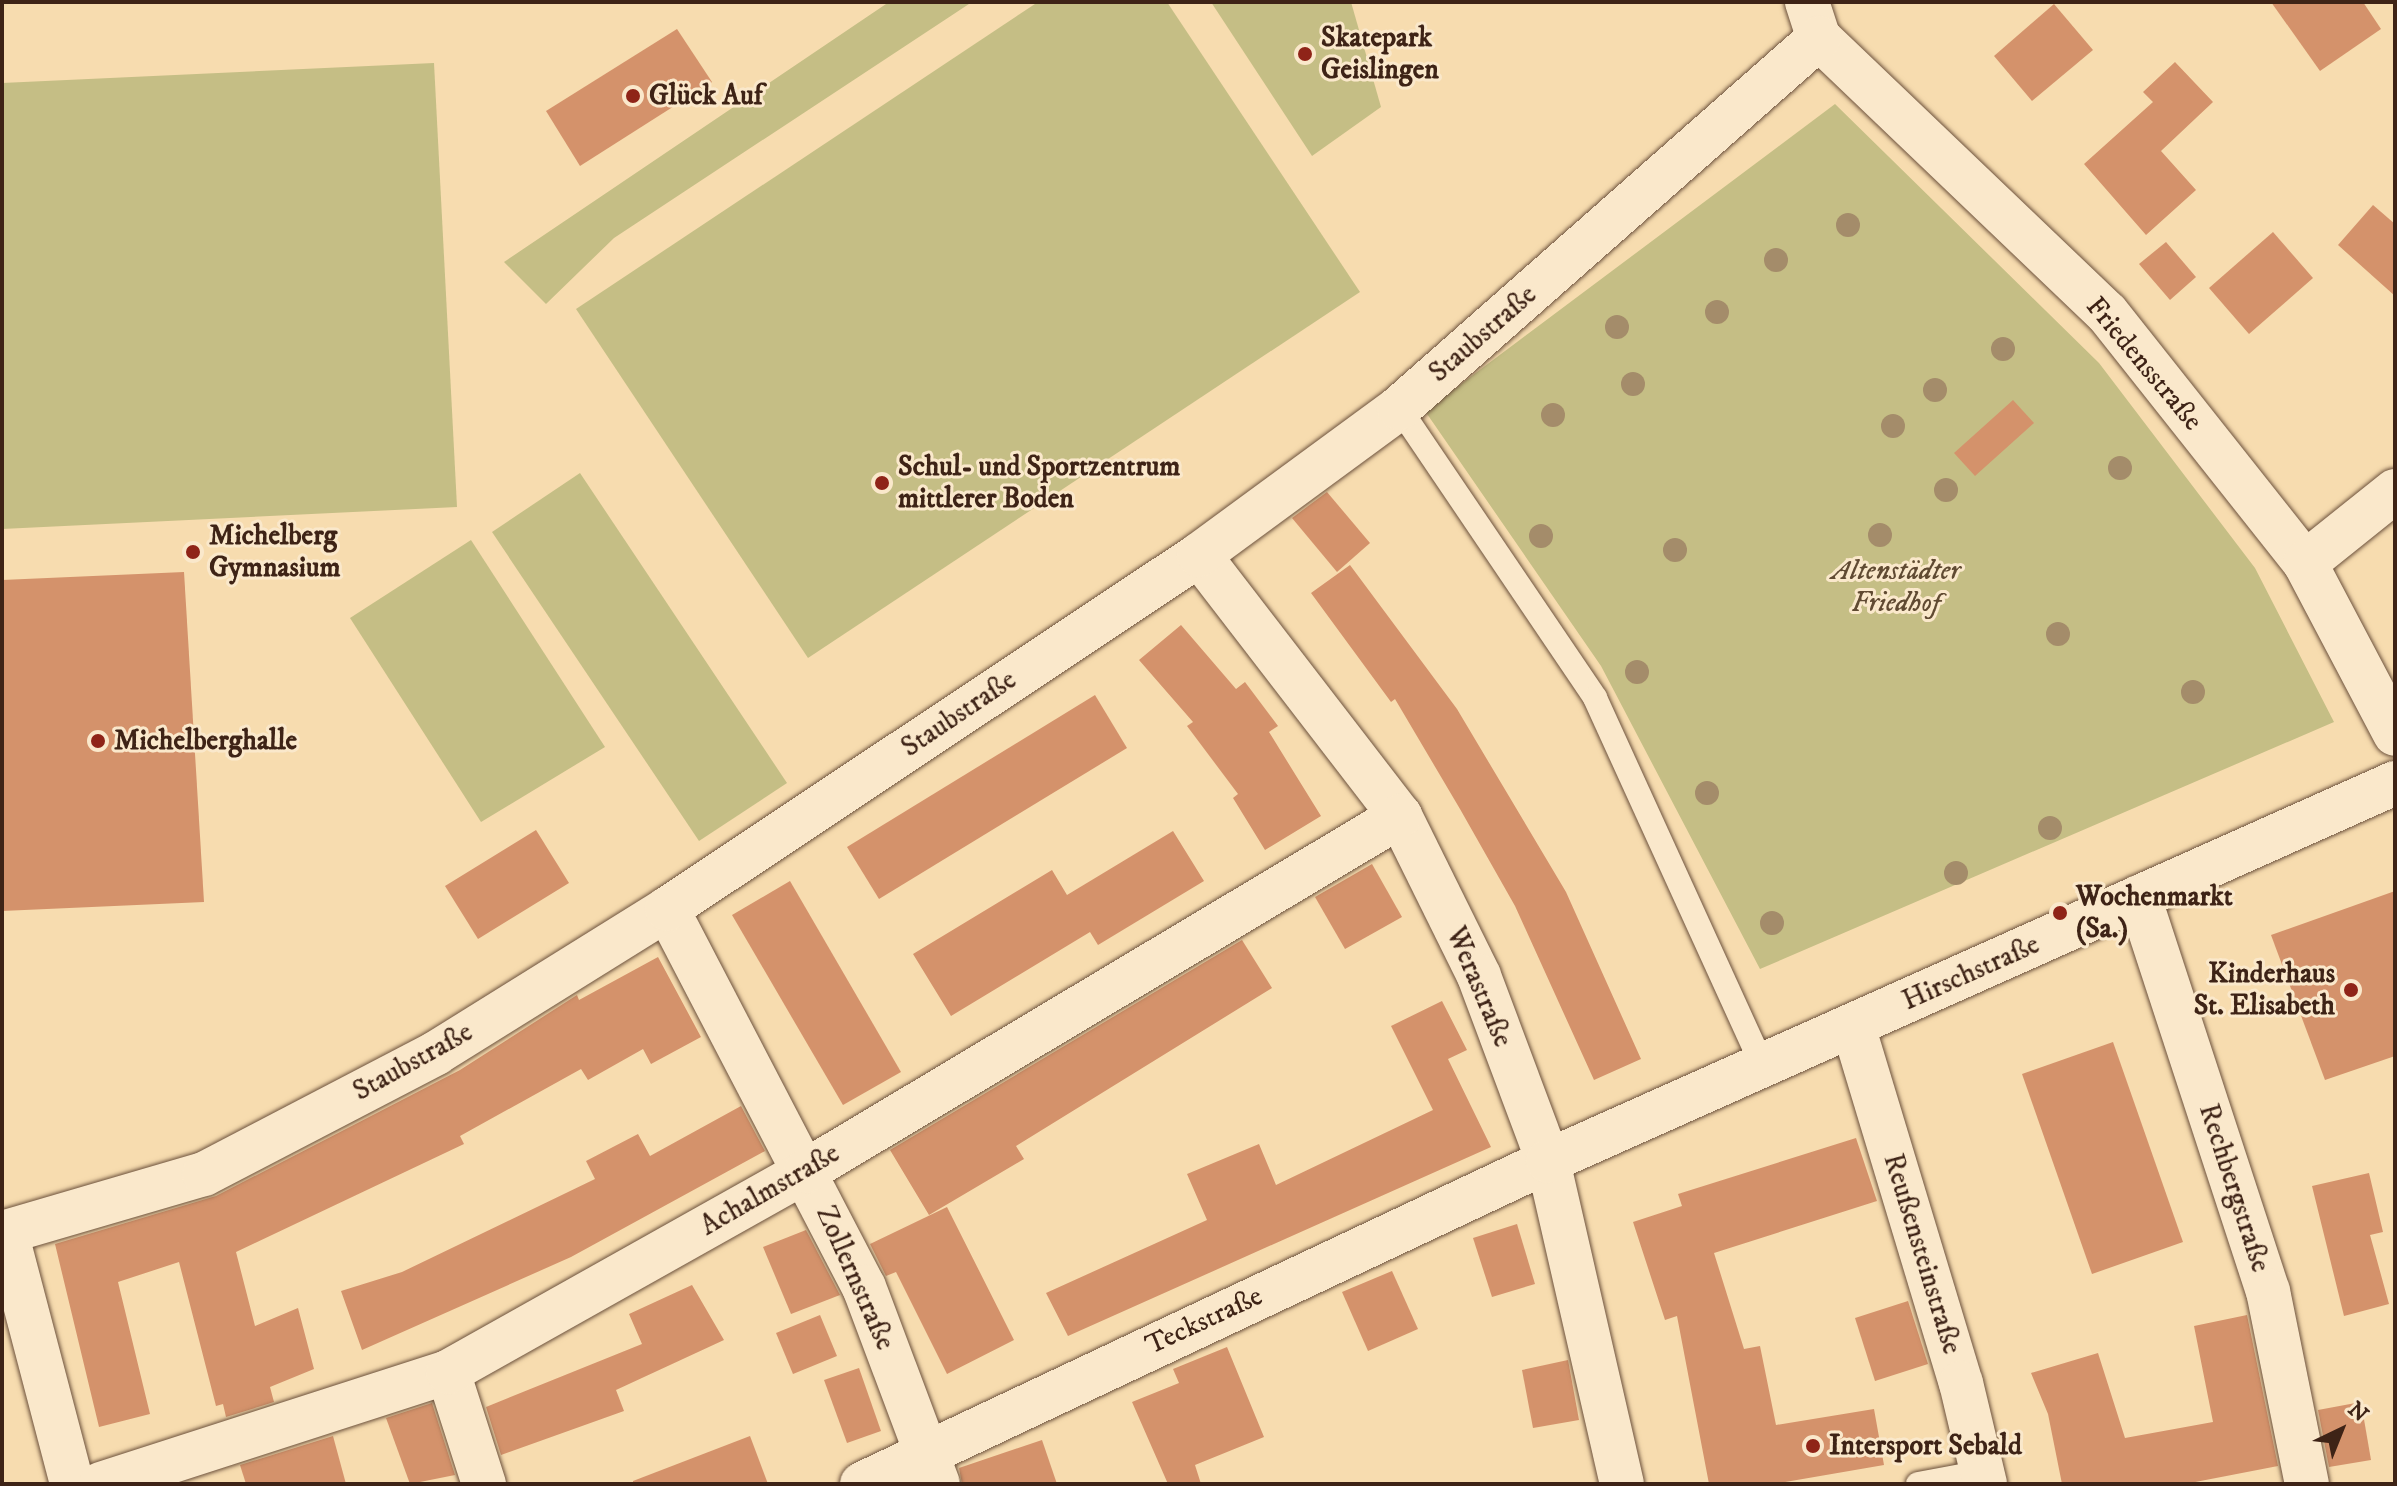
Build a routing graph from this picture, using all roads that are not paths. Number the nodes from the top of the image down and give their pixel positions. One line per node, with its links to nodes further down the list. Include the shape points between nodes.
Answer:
1 (1813, 20): 2 (street, Staubstraße); 5 (street, Friedensstraße, via 2107,313)
2 (1399, 408): 4 (street, Staubstraße); 12 (lane, via 1595,698)
3 (2395, 491): 5 (street)
4 (1199, 555): 8 (street, Werastraße); 10 (street, Staubstraße)
5 (2305, 563): 6 (street, Friedensstraße)
6 (2395, 734)
7 (2395, 783): 9 (street, Hirschstraße)
8 (1400, 816): 13 (street, Werastraße, via 1479,976); 14 (street, Achalmstraße)
9 (2139, 897): 11 (street, Hirschstraße); 25 (street, Rechbergstraße, via 2268,1291)
10 (667, 909): 14 (street, Zollernstraße); 15 (street, Staubstraße, via 436,1053 204,1174)
11 (1853, 1026): 12 (street, Hirschstraße); 18 (street, Reußensteinstraße)
12 (1763, 1066): 13 (street, Hirschstraße)
13 (1548, 1161): 17 (street, Teckstraße); 23 (street, Werastraße)
14 (806, 1171): 16 (street, Achalmstraße); 17 (street, Zollernstraße, via 864,1287)
15 (4, 1233): 19 (street)
16 (448, 1372): 20 (street, Achalmstraße); 21 (street)
17 (933, 1467): 22 (street, Teckstraße)
18 (1984, 1478): 24 (lane)
19 (72, 1484)
20 (101, 1484)
21 (484, 1484)
22 (862, 1484)
23 (1622, 1484)
24 (1918, 1484)
25 (2307, 1484)

